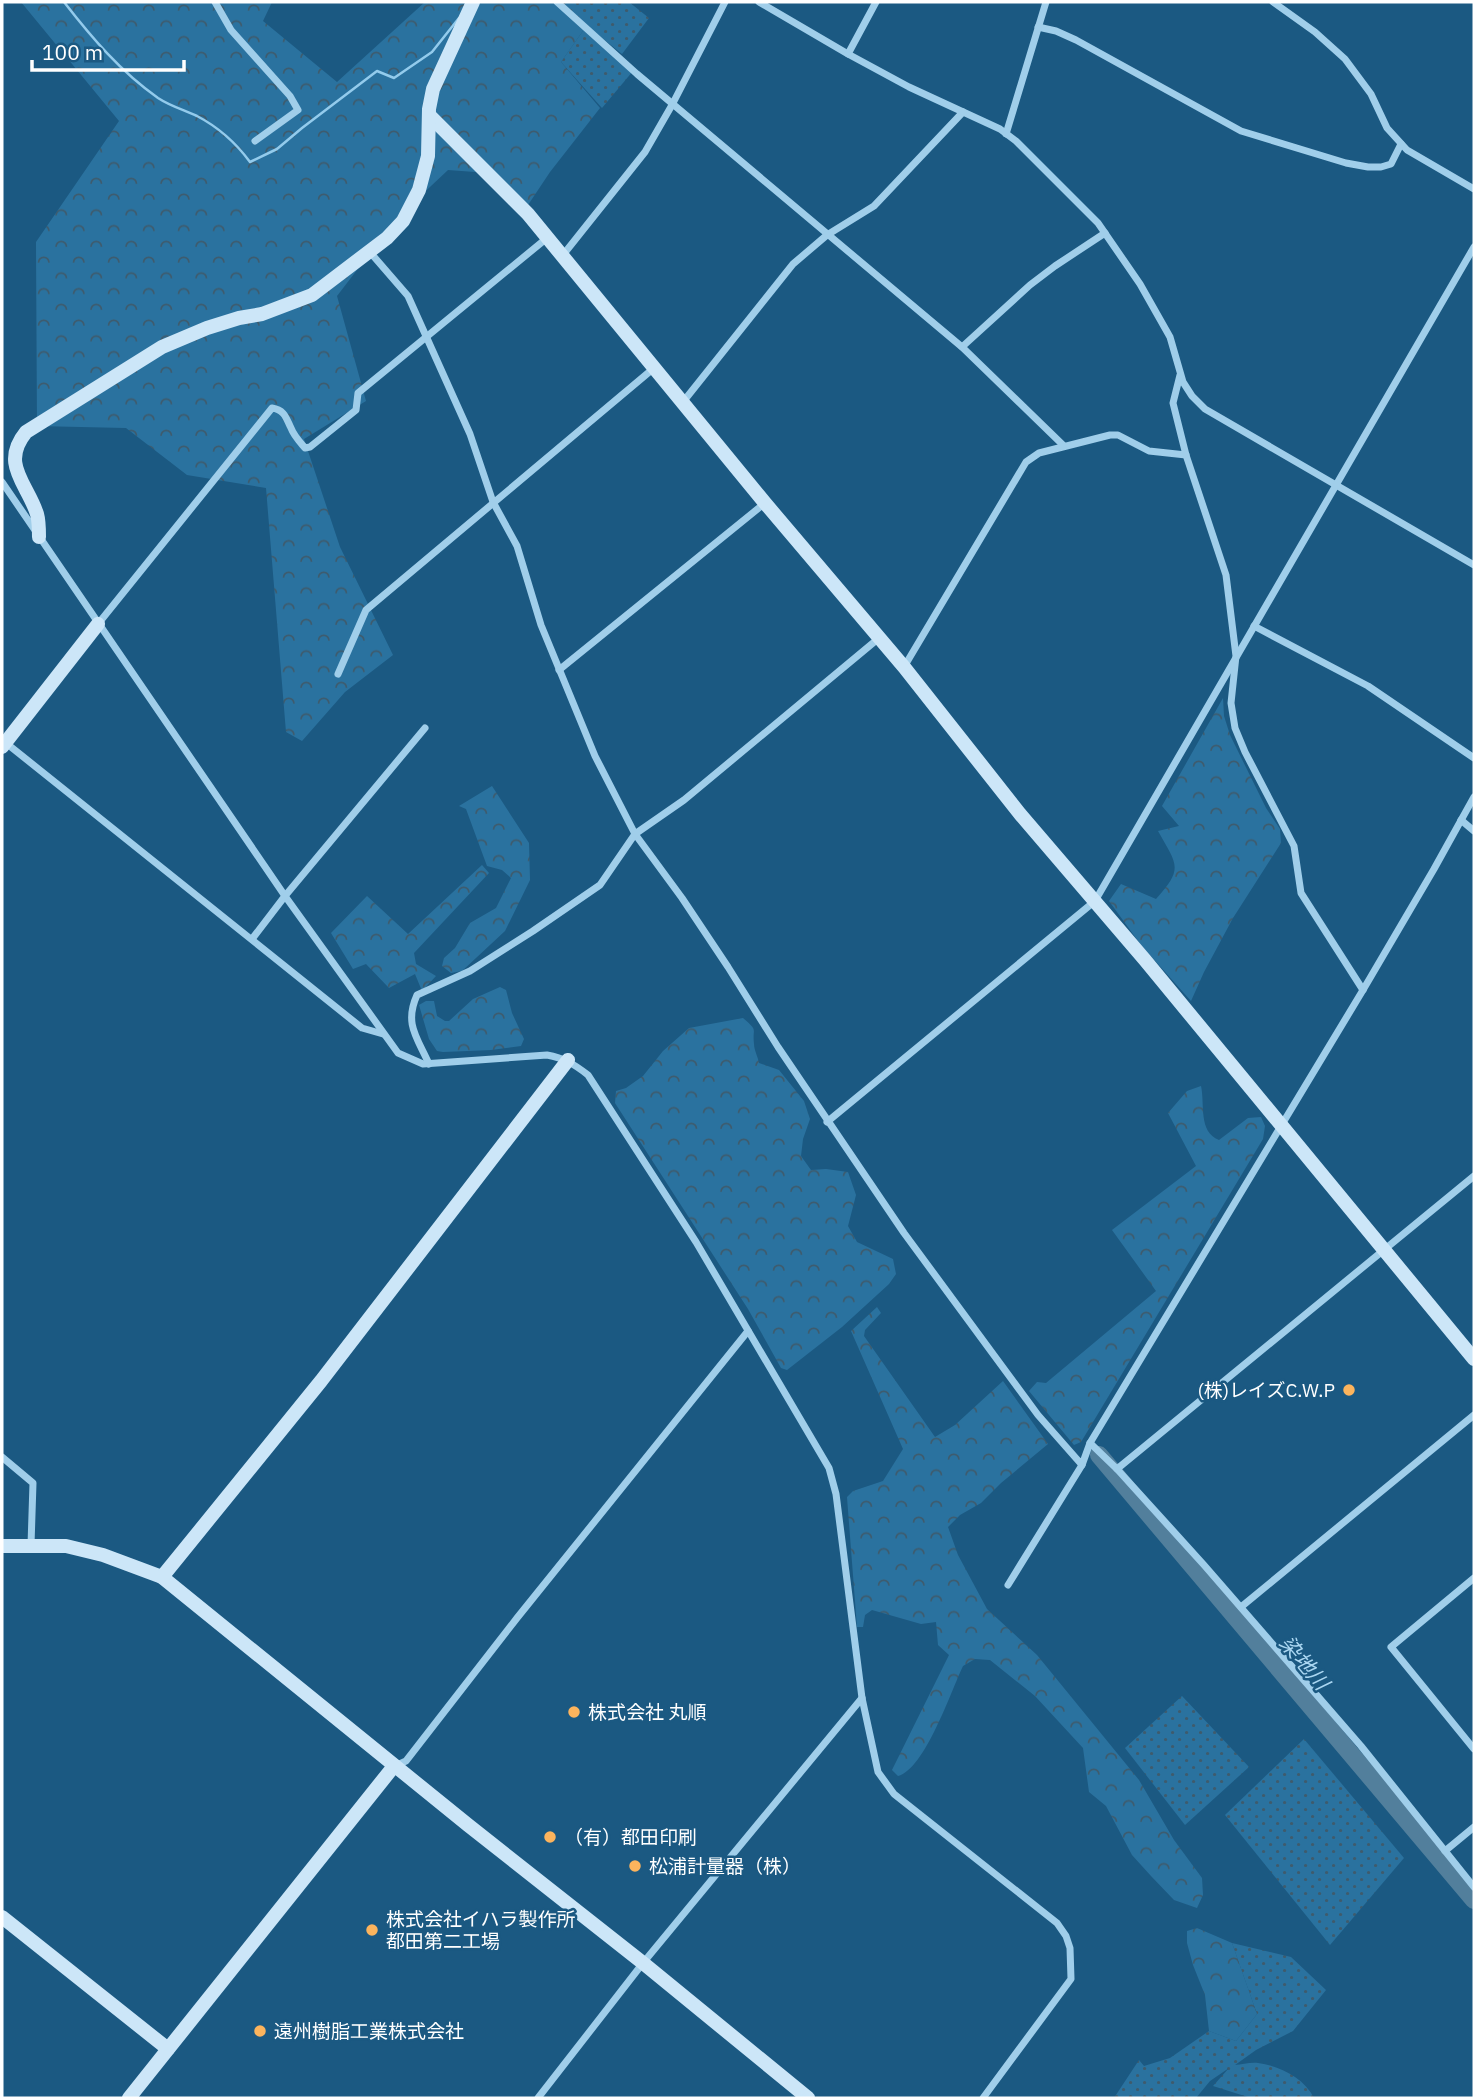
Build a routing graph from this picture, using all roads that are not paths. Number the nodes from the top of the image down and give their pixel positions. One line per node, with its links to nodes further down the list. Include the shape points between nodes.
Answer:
1 (215, 2): 15 (street, via 231,30 298,110)
2 (473, 2): 13 (street, via 435,84)
3 (556, 2): 11 (street)
4 (726, 2): 11 (street)
5 (759, 2): 10 (street)
6 (876, 2): 10 (street)
7 (1046, 2): 9 (street)
8 (1272, 2): 16 (street, via 1345,59)
9 (1038, 27): 14 (street); 16 (street, via 1076,40 1241,131 1368,167 1391,164)
10 (848, 54): 12 (street)
11 (672, 105): 19 (street); 23 (street, via 645,152)
12 (964, 112): 14 (street); 19 (street, via 874,206)
13 (430, 116): 20 (street); 22 (street, via 428,156 419,191 403,220)
14 (1006, 134): 18 (street)
15 (255, 141)
16 (1401, 144): 17 (street)
17 (1474, 189)
18 (1105, 233): 25 (street, via 1030,285); 27 (street, via 1170,337)
19 (827, 235): 25 (street); 28 (street, via 793,264)
20 (547, 238): 23 (street); 24 (street)
21 (1474, 247): 32 (street)
22 (369, 251): 24 (street, via 408,296); 35 (street, via 312,295 163,347 26,432 13,462 37,513)
23 (562, 256): 26 (street)
24 (426, 338): 33 (street, via 470,435); 37 (street, via 358,393 356,410 310,447 305,448 285,414 272,408)
25 (962, 347): 29 (street)
26 (654, 369): 28 (street); 33 (street)
27 (1180, 373): 30 (street, via 1173,403); 32 (street, via 1205,409)
28 (683, 403): 34 (street)
29 (1064, 446): 30 (street, via 1118,435 1149,451); 41 (street, via 1026,462)
30 (1186, 455): 40 (street, via 1226,575)
31 (2, 482): 35 (street)
32 (1336, 485): 36 (street); 38 (street)
33 (493, 502): 42 (street, via 517,546); 43 (street, via 366,610)
34 (765, 503): 39 (street); 42 (street)
35 (40, 537): 37 (street)
36 (1474, 565)
37 (99, 625): 45 (street); 51 (street)
38 (1254, 626): 40 (street); 46 (street, via 1368,686)
39 (879, 638): 41 (street); 50 (street, via 684,800)
40 (1236, 656): 52 (street); 54 (street, via 1231,703 1235,728 1294,846 1301,893)
41 (904, 667): 52 (street)
42 (559, 670): 50 (street, via 594,756)
43 (338, 674)
44 (425, 728): 51 (street)
45 (3, 743): 53 (street)
46 (1474, 758)
47 (1474, 797): 48 (street)
48 (1461, 820): 49 (street); 54 (street)
49 (1474, 831)
50 (635, 834): 57 (street, via 600,885 470,971 417,995 410,1020); 58 (street, via 690,910)
51 (285, 896): 53 (street); 55 (street)
52 (1095, 901): 58 (street); 59 (street)
53 (253, 939): 55 (street, via 362,1028)
54 (1363, 990): 59 (street)
55 (383, 1034): 57 (street, via 397,1053)
56 (568, 1060): 57 (street, via 547,1055); 62 (street, via 587,1075); 71 (street, via 321,1381)
57 (429, 1064)
58 (827, 1122): 67 (street, via 1038,1415)
59 (1281, 1126): 61 (street); 65 (street)
60 (1474, 1176): 61 (street)
61 (1383, 1251): 63 (street); 68 (street)
62 (748, 1331): 75 (street, via 829,1468); 77 (street, via 406,1761)
63 (1474, 1359)
64 (1474, 1415): 74 (street)
65 (1090, 1443): 67 (street); 68 (street)
66 (2, 1458): 69 (street, via 33,1483)
67 (1082, 1465): 73 (street)
68 (1117, 1469): 74 (street)
69 (31, 1545): 70 (street); 71 (street, via 66,1546 103,1555)
70 (2, 1546)
71 (162, 1577): 77 (street)
72 (1474, 1578): 76 (street, via 1391,1647)
73 (1008, 1585)
74 (1241, 1607): 79 (street, via 1362,1746)
75 (862, 1698): 82 (street); 87 (street, via 878,1772 894,1794 1057,1923 1070,1948 1071,1979)
76 (1474, 1749)
77 (394, 1766): 82 (street); 83 (street)
78 (1474, 1827): 79 (street)
79 (1445, 1851): 80 (street)
80 (1474, 1887)
81 (2, 1917): 83 (street)
82 (643, 1963): 85 (street); 86 (street)
83 (168, 2049): 84 (street)
84 (129, 2098)
85 (538, 2098)
86 (808, 2098)
87 (983, 2098)

